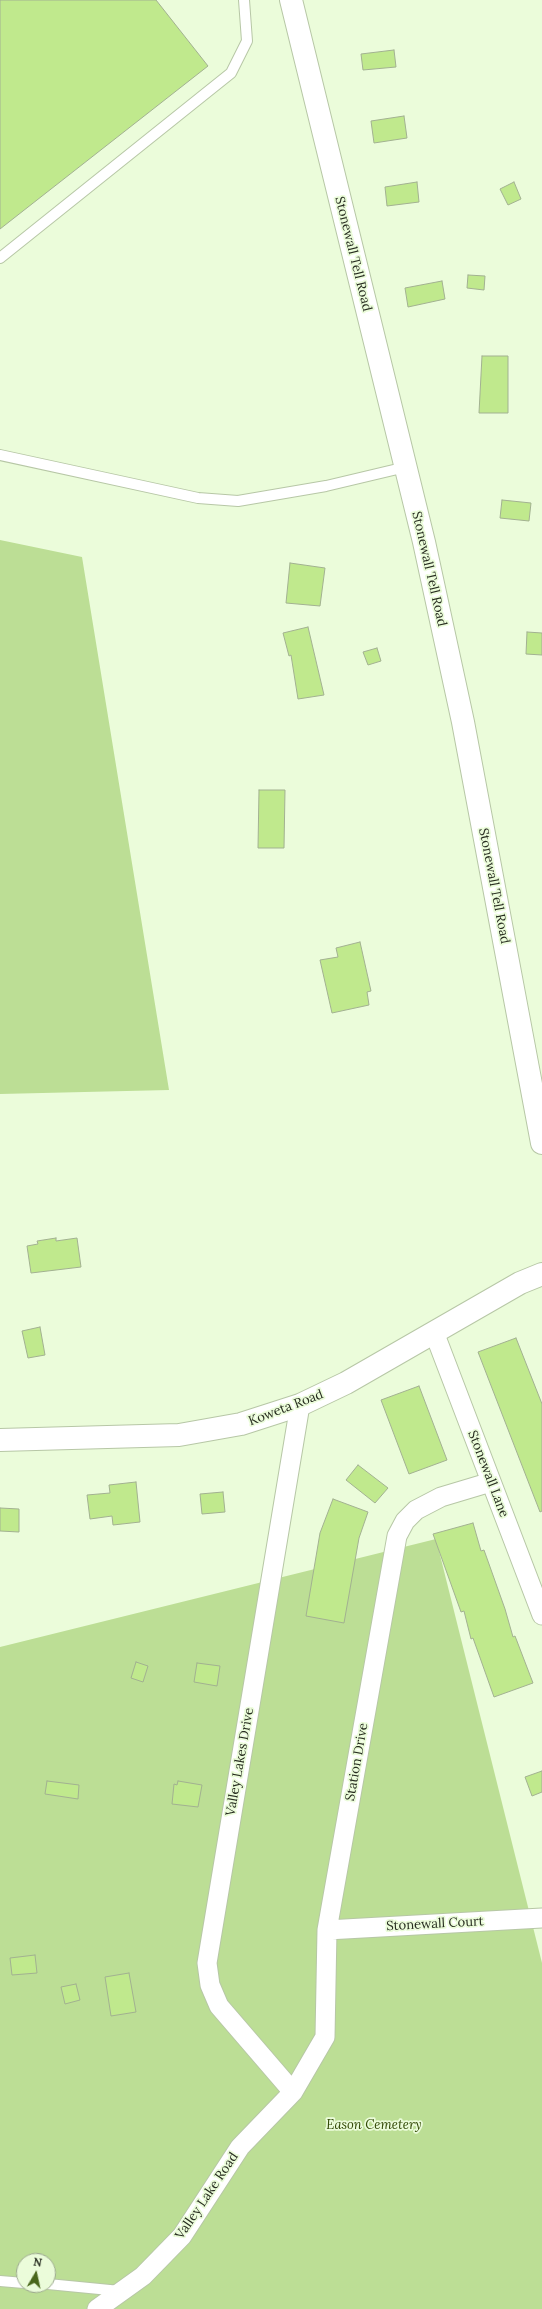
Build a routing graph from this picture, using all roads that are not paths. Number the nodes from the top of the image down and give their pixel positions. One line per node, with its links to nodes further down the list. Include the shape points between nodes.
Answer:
1 (244, 0): 3 (lane, via 247,41 231,73)
2 (291, 0): 5 (street, Stonewall Tell Road)
3 (0, 258)
4 (0, 455): 5 (lane, via 198,498 238,501)
5 (406, 467): 6 (street, Stonewall Tell Road, via 462,722)
6 (542, 1143)
7 (542, 1274): 8 (street, Koweta Road, via 520,1283)
8 (434, 1332): 9 (street, Koweta Road, via 346,1383); 11 (street, Stonewall Lane)
9 (300, 1405): 10 (street, Koweta Road, via 242,1424 178,1435); 15 (street, Valley Lakes Drive, via 206,1963 210,1985 219,2006)
10 (0, 1440)
11 (491, 1482): 12 (street, Stonewall Lane); 14 (street, Station Drive, via 441,1497 416,1510 405,1521 397,1536)
12 (542, 1615)
13 (542, 1918): 14 (street, Stonewall Court)
14 (327, 1930): 15 (street, Station Drive, via 325,2037)
15 (293, 2092): 19 (street, Valley Lake Road, via 240,2147 182,2236 143,2276)
16 (0, 2281): 17 (lane)
17 (16, 2282)
18 (56, 2285): 19 (lane)
19 (122, 2291): 20 (street, Valley Lake Road)
20 (97, 2309)

